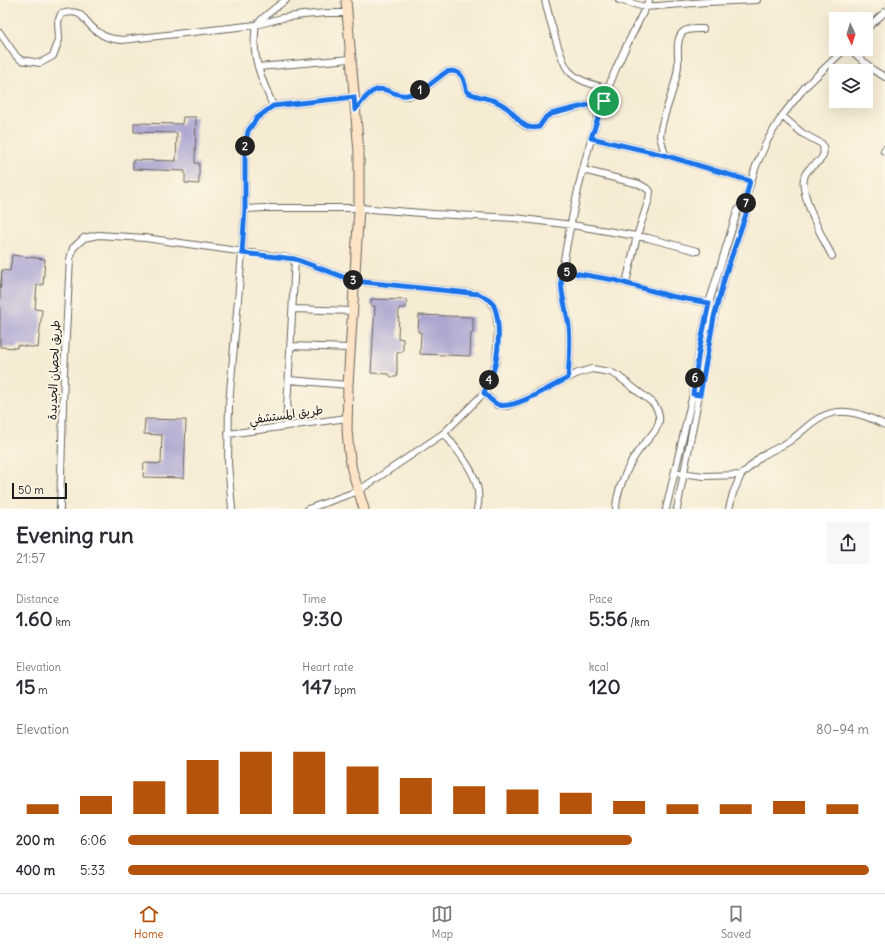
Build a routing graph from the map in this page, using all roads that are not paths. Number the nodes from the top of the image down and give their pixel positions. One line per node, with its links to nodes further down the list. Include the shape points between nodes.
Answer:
1 (286, 0): 11 (street)
2 (346, 0): 9 (main road)
3 (545, 0): 19 (street, via 561,54 569,71 588,83)
4 (619, 0): 7 (street)
5 (649, 0): 7 (street)
6 (758, 0): 7 (street)
7 (646, 7): 19 (street)
8 (885, 12): 10 (street)
9 (347, 13): 11 (street, via 303,15); 16 (main road)
10 (873, 23)
11 (256, 25): 13 (street, via 122,40 108,38 96,32 82,15 70,11 61,14 58,22 59,40 53,56 40,63 21,60); 17 (street, via 254,52)
12 (703, 29): 26 (street, via 688,29 680,35 677,72 660,129)
13 (0, 33)
14 (838, 56): 24 (street, via 806,87)
15 (858, 56): 18 (street)
16 (350, 59): 17 (street); 20 (main road)
17 (258, 67): 22 (street)
18 (885, 77)
19 (608, 89): 21 (street)
20 (354, 97): 22 (street); 23 (main road)
21 (604, 101): 23 (street, via 551,114 539,127 534,128 520,122 499,102 467,92 462,75 452,71 446,72 408,96 380,88 369,94); 25 (street)
22 (273, 106): 31 (street, via 257,118 248,131 245,146)
23 (355, 110): 30 (main road, via 359,152)
24 (782, 116): 28 (street, via 767,141); 36 (street, via 802,134 822,144 825,151 824,157 809,169 804,177 803,186 813,216)
25 (591, 138): 26 (street); 27 (street)
26 (664, 155): 28 (street)
27 (583, 170): 32 (street); 33 (street, via 639,184 650,191)
28 (750, 181): 29 (street)
29 (746, 197): 41 (street, via 737,212); 51 (street, via 746,214 725,276)
30 (359, 208): 31 (street); 32 (street, via 515,218); 39 (main road)
31 (245, 209): 35 (street)
32 (572, 225): 33 (street); 38 (street)
33 (637, 236): 34 (street); 40 (street)
34 (697, 251)
35 (242, 253): 37 (street); 56 (street); 61 (street, طريق لحصان الجديدة, via 146,238 98,235 84,238 72,248 64,372)
36 (832, 256)
37 (295, 259): 39 (street); 42 (street)
38 (562, 271): 40 (street); 46 (street, via 562,291 569,328)
39 (354, 281): 43 (main road); 49 (street, via 479,294 490,300 496,311 498,349 496,362)
40 (626, 283): 41 (street, via 670,296)
41 (709, 303): 50 (street)
42 (293, 309): 43 (street); 44 (street)
43 (352, 311): 45 (main road)
44 (291, 346): 45 (street); 47 (street)
45 (350, 348): 48 (main road)
46 (568, 378): 49 (street, via 507,406 497,405); 66 (street, via 592,369 610,372 626,381 657,408 660,417 658,426 629,467 622,482)
47 (289, 380): 48 (street); 54 (street)
48 (348, 385): 52 (main road)
49 (484, 393): 55 (street)
50 (693, 394): 51 (street); 57 (street)
51 (700, 395): 58 (street)
52 (347, 418): 54 (street, طريق المستشفي); 60 (main road, via 349,452)
53 (885, 425): 59 (street, via 860,414 845,412 825,416 760,458)
54 (286, 426): 56 (street, طريق المستشفي)
55 (444, 432): 60 (street); 65 (street, via 476,481 479,502)
56 (228, 434): 62 (street)
57 (674, 472): 58 (street); 67 (street)
58 (684, 474): 59 (street, via 715,477); 68 (street)
59 (742, 475): 69 (street)
60 (358, 491): 63 (street); 64 (main road)
61 (60, 509)
62 (232, 509)
63 (308, 509)
64 (364, 509)
65 (477, 509)
66 (616, 509)
67 (666, 509)
68 (676, 509)
69 (729, 509)

